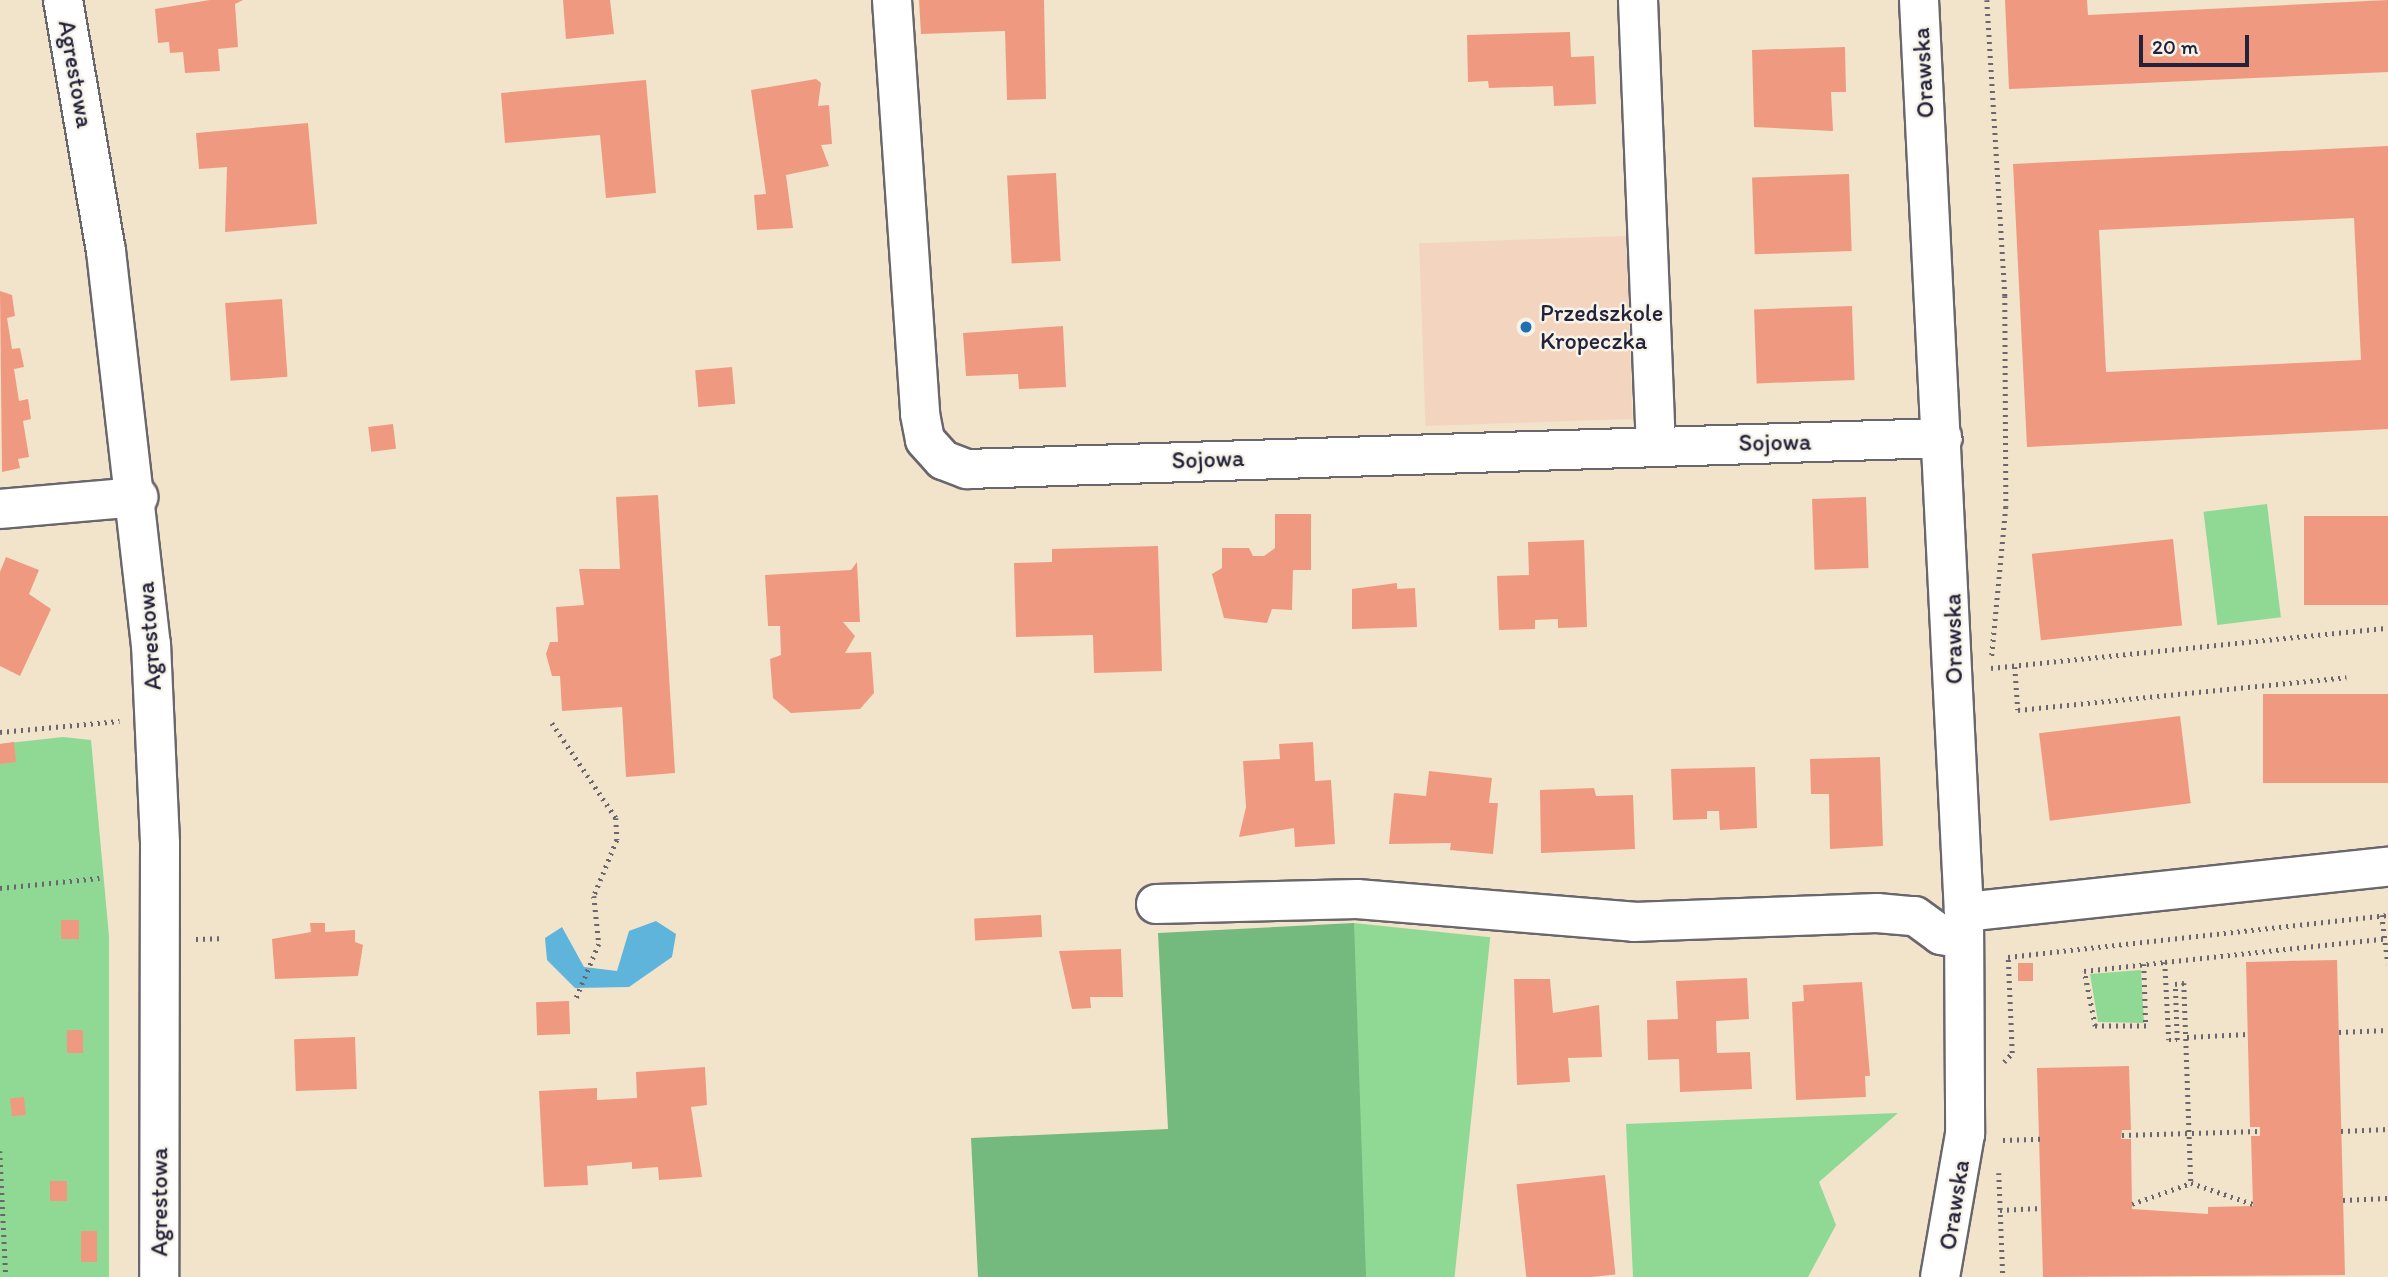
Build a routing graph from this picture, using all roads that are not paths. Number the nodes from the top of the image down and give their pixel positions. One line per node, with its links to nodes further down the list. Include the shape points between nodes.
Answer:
1 (63, 0): 7 (street, Agrestowa, via 106,251)
2 (892, 0): 6 (street, Sojowa, via 920,414 925,440 943,460 967,468)
3 (1638, 0): 6 (street)
4 (1919, 0): 5 (street, Orawska)
5 (1943, 438): 6 (street, Sojowa); 11 (street, Orawska, via 1973,667)
6 (1656, 445)
7 (138, 497): 8 (street); 12 (street, Agrestowa, via 155,718)
8 (0, 509)
9 (2388, 867): 11 (street)
10 (1156, 904): 11 (street, via 1357,899 1634,922 1877,913 1915,916 1941,935)
11 (1964, 926): 13 (street, Orawska, via 1965,1134)
12 (159, 1277)
13 (1940, 1277)

